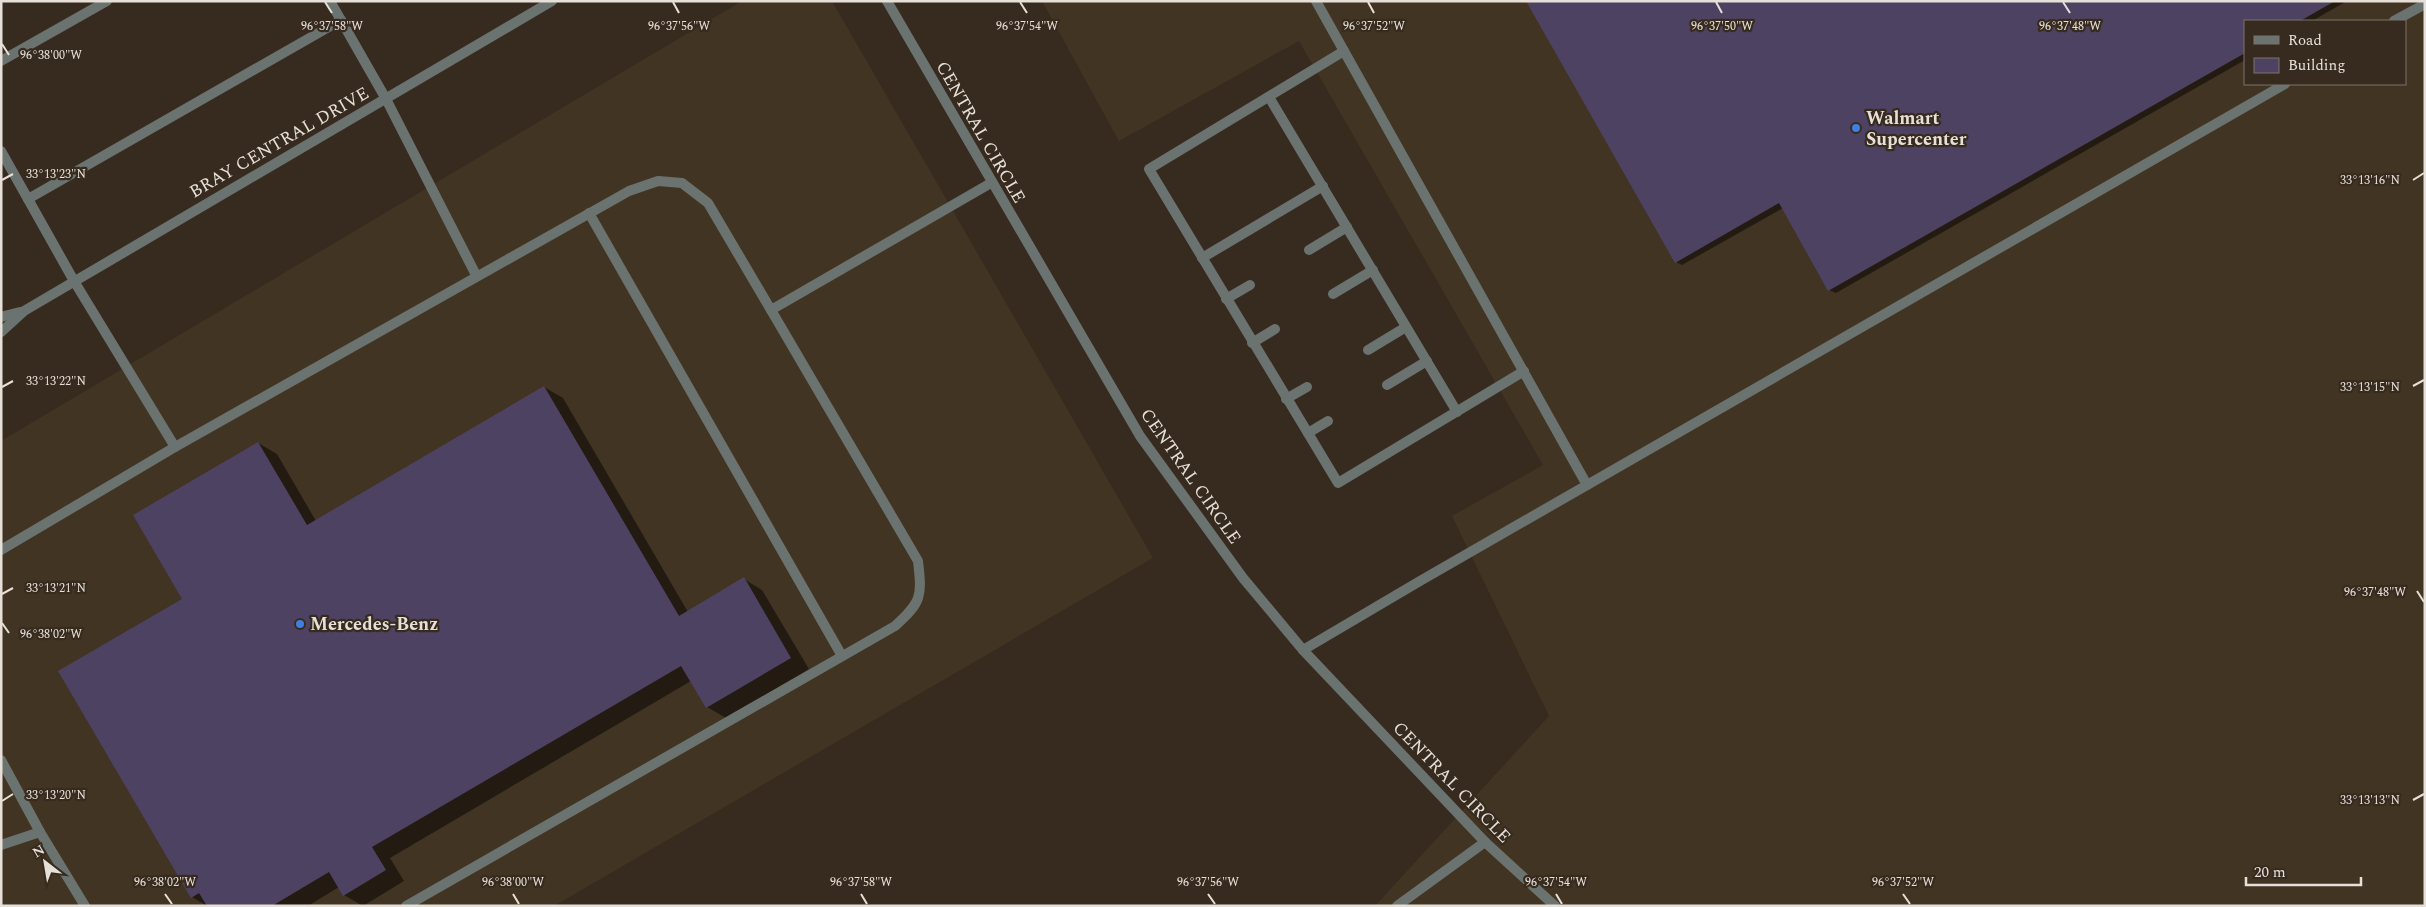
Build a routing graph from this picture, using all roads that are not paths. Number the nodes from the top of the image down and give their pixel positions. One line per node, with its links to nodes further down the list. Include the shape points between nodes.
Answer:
1 (107, 1): 10 (street)
2 (330, 1): 7 (street)
3 (552, 1): 13 (street, BRAY CENTRAL DRIVE)
4 (887, 1): 15 (street, CENTRAL CIRCLE)
5 (1316, 1): 9 (street)
6 (2425, 4): 8 (street)
7 (341, 20): 13 (street); 17 (street)
8 (2396, 20)
9 (1344, 51): 12 (street); 37 (street)
10 (1, 61)
11 (2283, 85): 45 (street)
12 (1269, 97): 16 (street); 21 (street, via 1149,169)
13 (386, 99): 23 (street); 24 (street, BRAY CENTRAL DRIVE)
14 (1, 151): 17 (street)
15 (991, 183): 28 (street); 47 (street, CENTRAL CIRCLE, via 1140,436 1243,578)
16 (1323, 186): 19 (street); 21 (street)
17 (28, 199): 24 (street)
18 (589, 213): 23 (street); 28 (street, via 629,191 658,181 682,183 708,203); 48 (street)
19 (1348, 226): 20 (street); 22 (street)
20 (1309, 250)
21 (1202, 258): 27 (street)
22 (1373, 270): 26 (street); 31 (street)
23 (476, 275): 44 (street)
24 (74, 281): 29 (street, BRAY CENTRAL DRIVE); 44 (street)
25 (1250, 285): 27 (street)
26 (1333, 294)
27 (1226, 300): 34 (street)
28 (771, 310): 48 (street, via 918,561 920,598 910,613 895,626)
29 (24, 311): 30 (street, BRAY CENTRAL DRIVE); 33 (street, BRAY CENTRAL DRIVE)
30 (1, 317)
31 (1406, 327): 35 (street); 36 (street)
32 (1275, 329): 34 (street)
33 (1, 332)
34 (1252, 343): 40 (street)
35 (1368, 350)
36 (1427, 361): 38 (street); 41 (street)
37 (1524, 371): 41 (street); 45 (street)
38 (1387, 385)
39 (1307, 387): 40 (street)
40 (1286, 399): 43 (street)
41 (1457, 412): 43 (street, via 1338,483)
42 (1328, 421): 43 (street)
43 (1308, 434)
44 (175, 447): 46 (street)
45 (1587, 485): 47 (street)
46 (1, 550)
47 (1303, 650): 51 (street, CENTRAL CIRCLE)
48 (842, 656): 54 (street)
49 (1, 760): 50 (street)
50 (40, 832): 52 (street); 53 (street)
51 (1485, 842): 55 (street); 56 (street, CENTRAL CIRCLE)
52 (1, 845)
53 (85, 906)
54 (406, 906)
55 (1397, 906)
56 (1554, 906)

